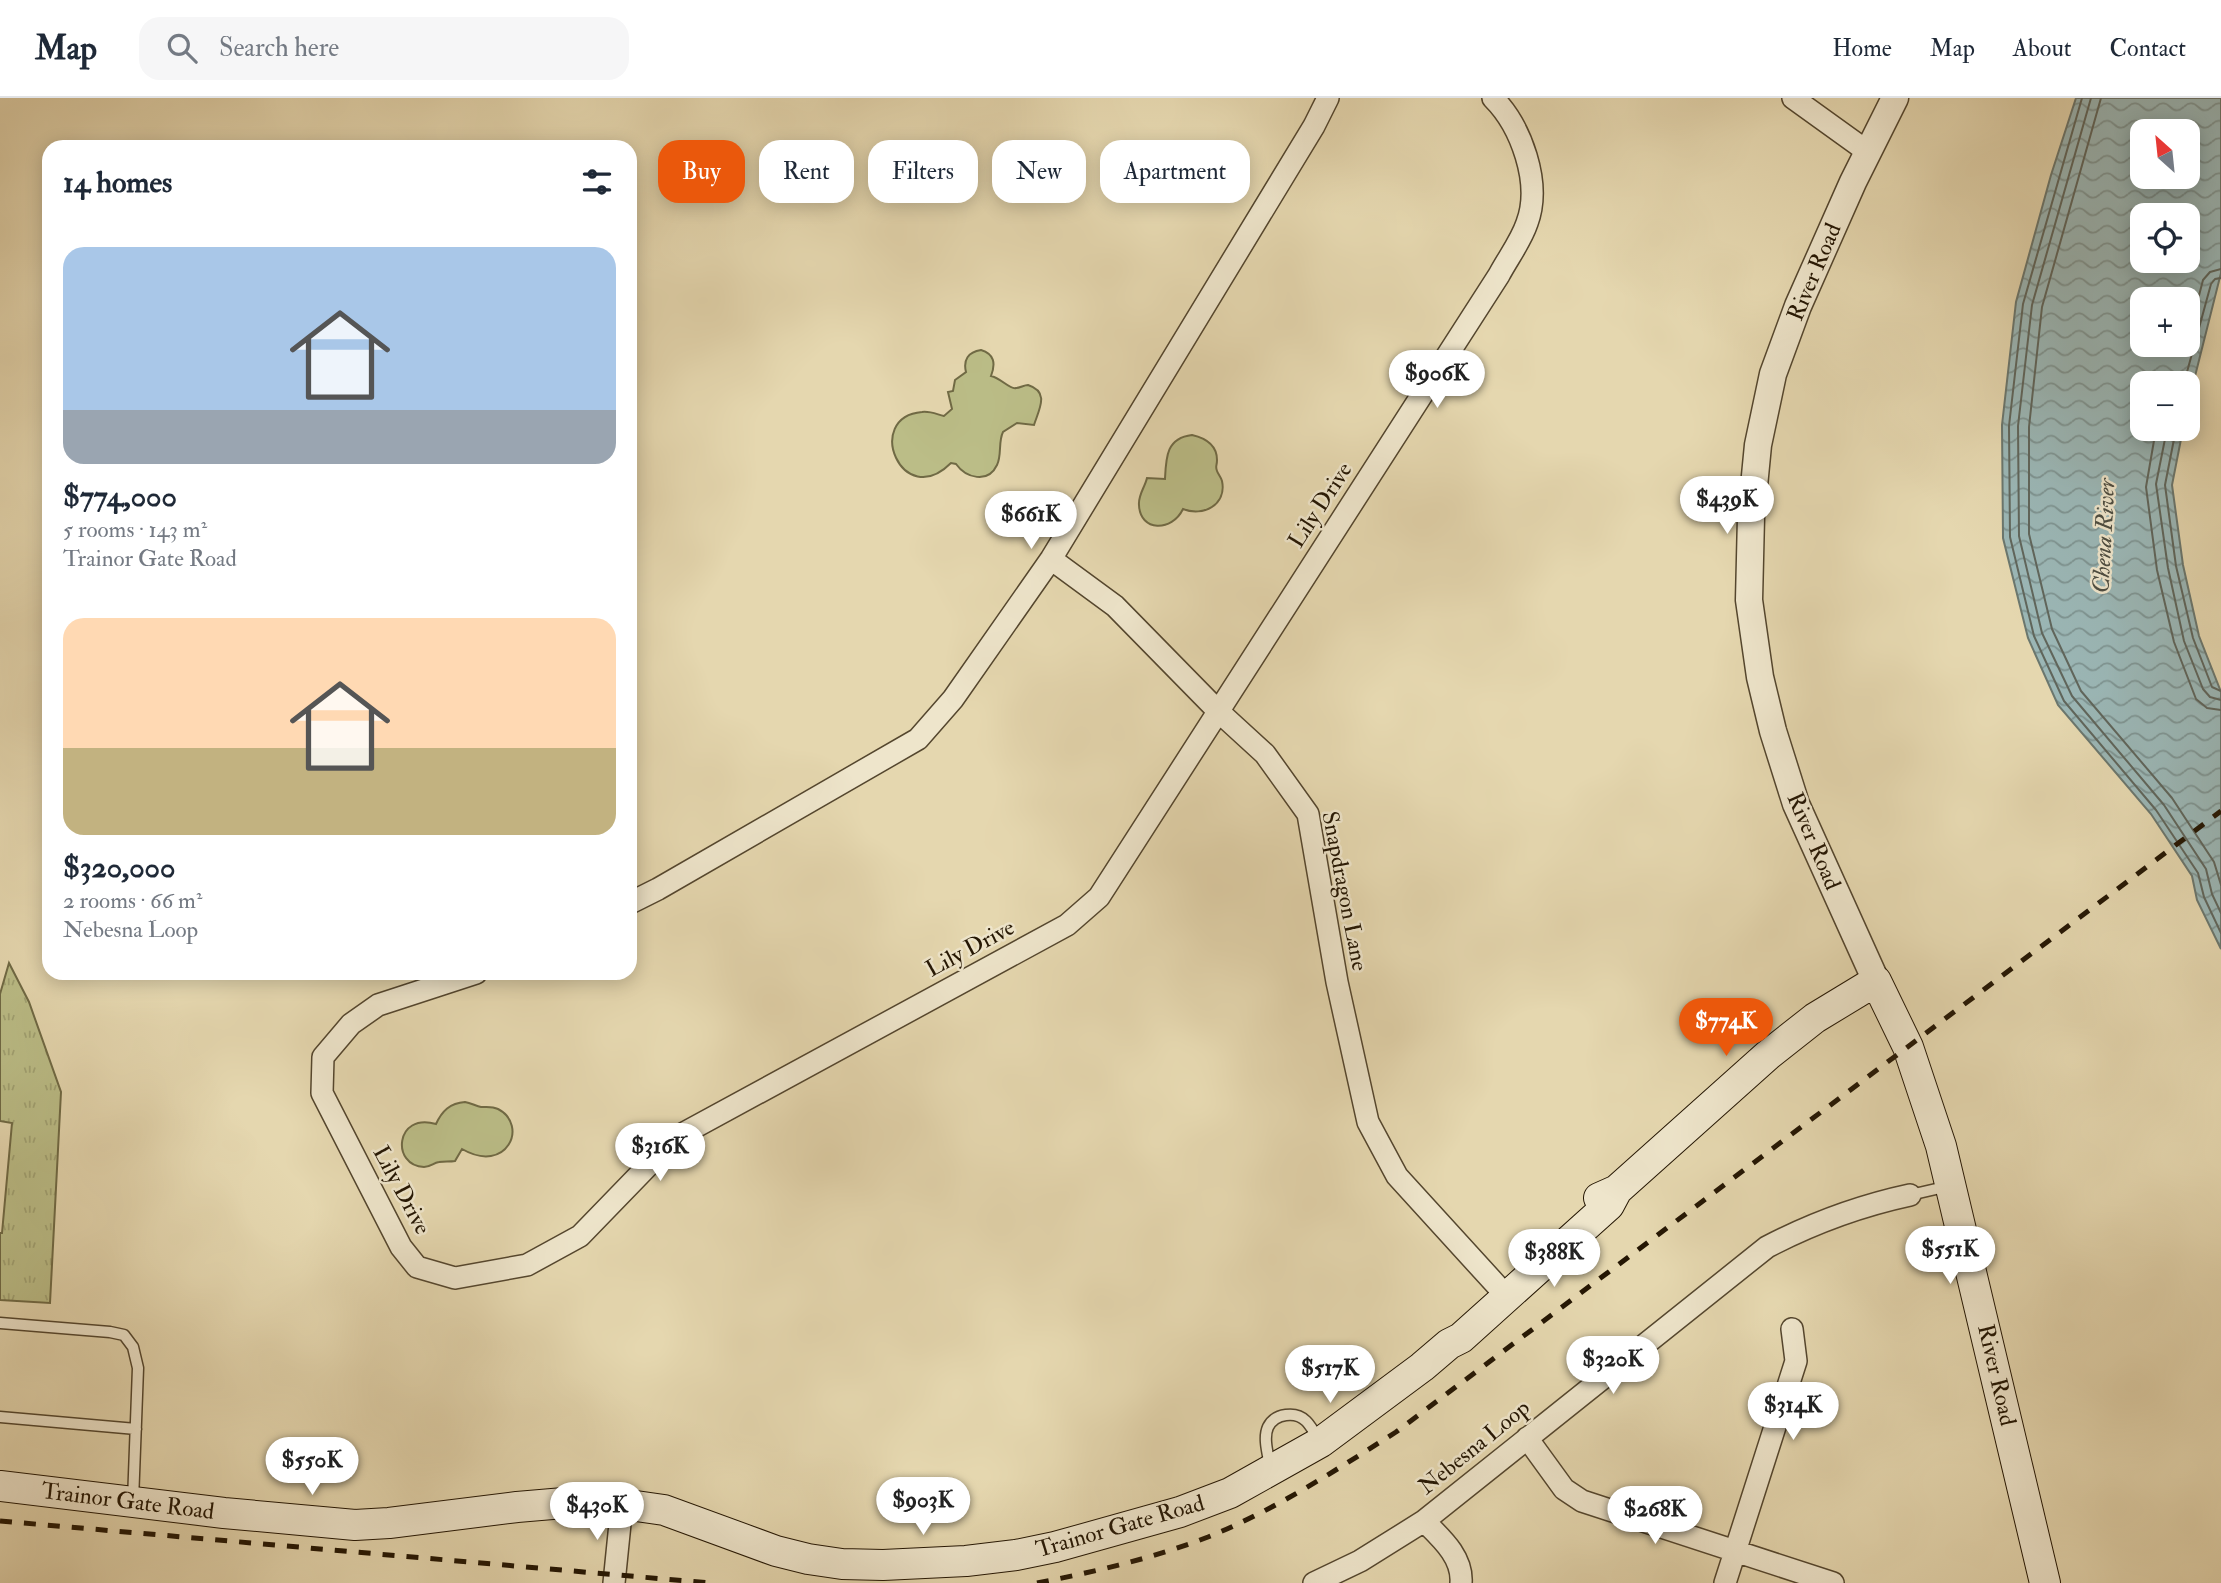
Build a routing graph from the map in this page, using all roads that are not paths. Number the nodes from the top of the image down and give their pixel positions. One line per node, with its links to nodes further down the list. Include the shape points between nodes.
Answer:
1 (1328, 98): 6 (street)
2 (1493, 98): 7 (street, Lily Drive, via 1525,148 1532,187 1528,221 1499,275)
3 (1895, 98): 5 (street, River Road)
4 (1800, 100): 5 (street)
5 (1868, 152): 10 (street, River Road, via 1798,306 1773,374 1758,445 1749,600 1760,677 1796,804)
6 (1051, 559): 7 (street, Snapdragon Lane, via 1115,606); 8 (street, via 953,699 918,738)
7 (1218, 711): 9 (street, Lily Drive, via 1099,897 1067,925 675,1138 580,1236 527,1265 456,1278 416,1267 401,1247 322,1093 323,1056 351,1024 378,1005); 14 (street, Snapdragon Lane, via 1265,754 1308,814 1336,982 1368,1122 1398,1176)
8 (637, 899)
9 (454, 980)
10 (1876, 981): 11 (main road, River Road, via 1908,1047); 12 (main road, Trainor Gate Road, via 1815,1018 1768,1055)
11 (1951, 1185): 13 (lane); 33 (main road, River Road)
12 (1617, 1190): 14 (main road, Trainor Gate Road, via 1601,1197); 17 (main road, Trainor Gate Road, via 1609,1205 1581,1232 1461,1338)
13 (1910, 1195): 20 (street, Nebesna Loop, via 1847,1211 1767,1247)
14 (1500, 1289): 17 (main road, Trainor Gate Road, via 1455,1329)
15 (0, 1323): 19 (lane, via 124,1335 133,1347 138,1368)
16 (1792, 1329): 27 (street, via 1796,1361)
17 (1449, 1343): 21 (main road, Trainor Gate Road)
18 (0, 1417): 19 (lane)
19 (136, 1429): 24 (lane)
20 (1527, 1438): 26 (street, Nebesna Loop); 27 (street, via 1564,1489 1582,1501)
21 (1321, 1442): 22 (main road, Trainor Gate Road); 22 (lane, via 1306,1420 1293,1414 1278,1417 1268,1426 1266,1438)
22 (1271, 1472): 25 (main road, Trainor Gate Road, via 1230,1493 1119,1530 1016,1555 925,1563 842,1564 808,1559 664,1510)
23 (0, 1486): 24 (main road, Trainor Gate Road)
24 (133, 1501): 25 (main road, Trainor Gate Road, via 355,1524 564,1503)
25 (622, 1504): 28 (street)
26 (1424, 1521): 29 (street, Nebesna Loop); 30 (street, via 1453,1554)
27 (1734, 1550): 31 (street); 32 (street)
28 (614, 1583)
29 (1314, 1583)
30 (1461, 1583)
31 (1725, 1583)
32 (1833, 1583)
33 (2045, 1583)

